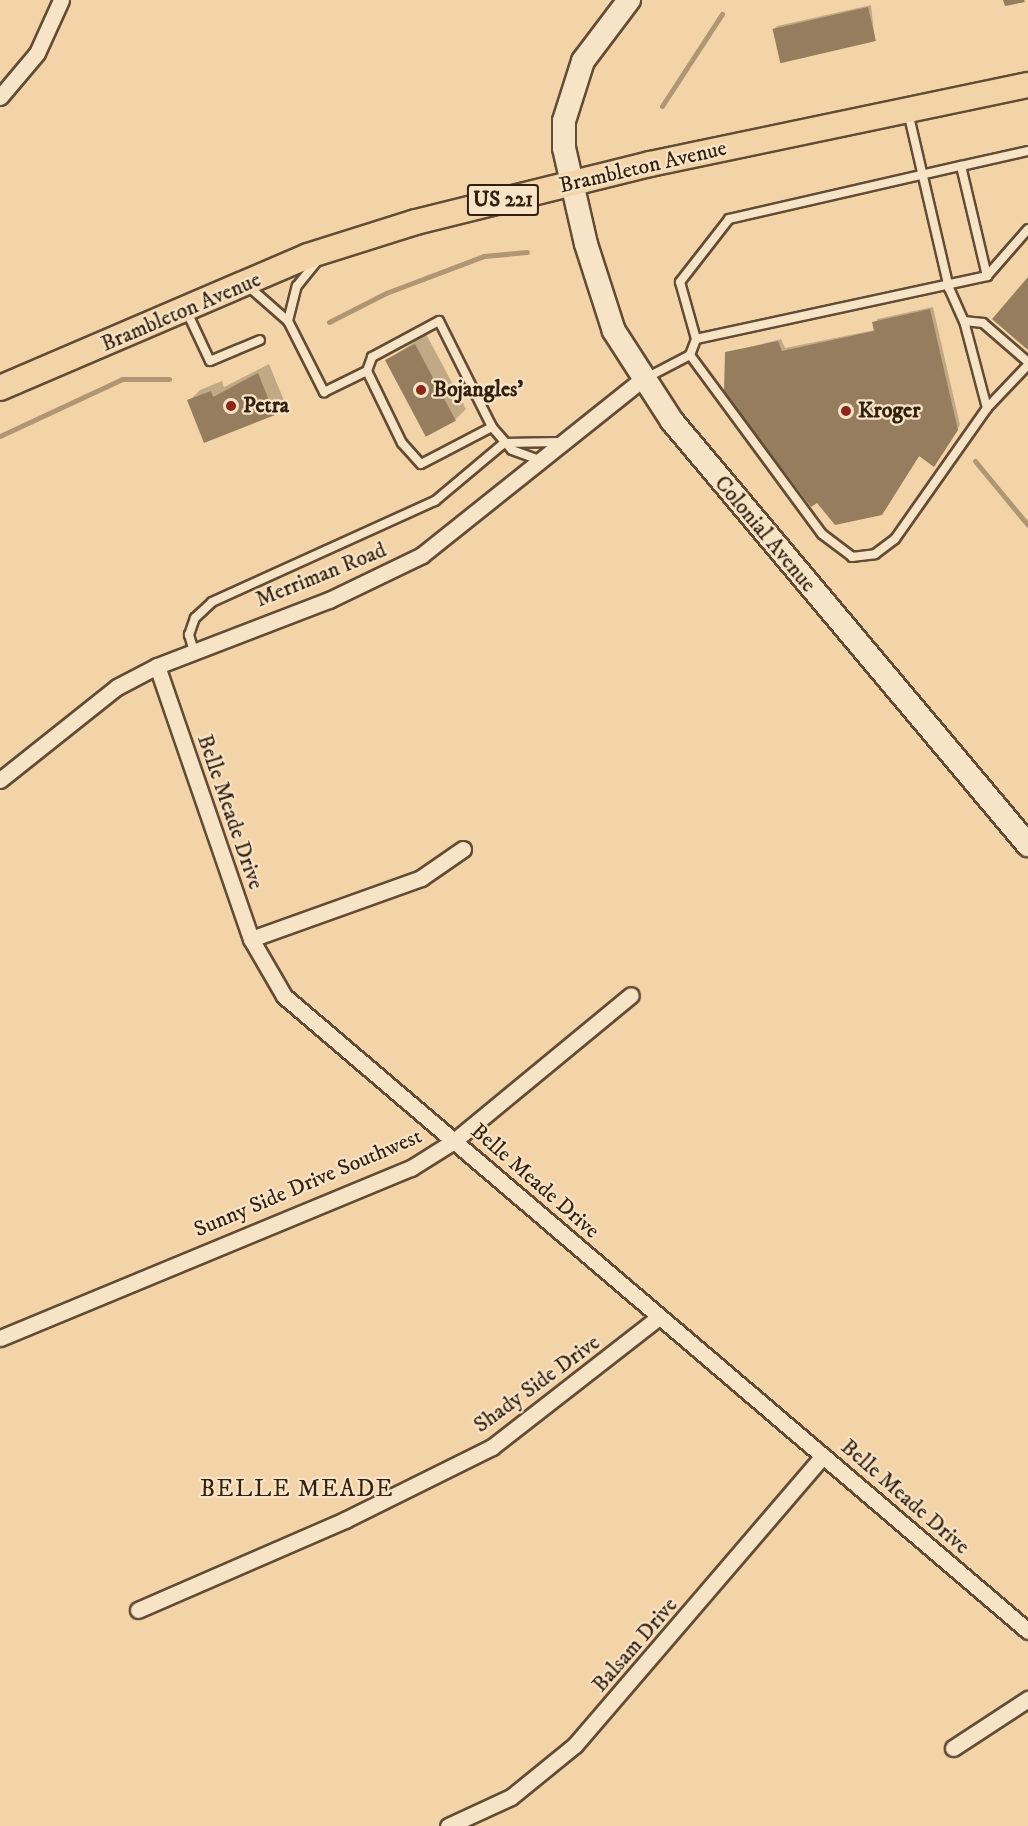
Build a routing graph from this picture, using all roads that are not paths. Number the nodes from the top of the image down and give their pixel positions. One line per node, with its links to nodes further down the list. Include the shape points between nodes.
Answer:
1 (60, 0): 4 (street, via 37,53)
2 (629, 0): 9 (main road, Colonial Avenue, via 596,37 568,98 563,139)
3 (1028, 85): 5 (main road, Brambleton Avenue / US 221)
4 (0, 97)
5 (907, 111): 8 (lane); 9 (main road, Brambleton Avenue / US 221)
6 (1028, 151): 7 (lane)
7 (961, 166): 8 (lane); 12 (lane)
8 (922, 177): 14 (lane); 18 (lane, via 729,219 681,282)
9 (572, 183): 11 (main road, Brambleton Avenue / US 221); 23 (main road, Colonial Avenue, via 603,304)
10 (1028, 229): 12 (lane)
11 (326, 250): 13 (main road, Brambleton Avenue / US 221); 16 (lane, via 297,286)
12 (987, 276): 14 (lane)
13 (247, 285): 15 (main road, Brambleton Avenue / US 221); 16 (lane)
14 (949, 288): 17 (lane); 18 (lane)
15 (187, 311): 19 (lane, via 210,361); 24 (main road, Brambleton Avenue / US 221)
16 (288, 321): 22 (lane, via 324,392)
17 (964, 321): 21 (lane, via 983,323); 25 (lane)
18 (696, 339): 20 (lane)
19 (260, 340)
20 (690, 355): 23 (lane); 25 (lane, via 822,534 852,557 875,554 895,539)
21 (1028, 363): 25 (lane)
22 (367, 371): 26 (lane, via 402,443 421,465); 26 (lane, via 372,357 439,321)
23 (641, 380): 27 (street, Merriman Road); 33 (main road, Colonial Avenue)
24 (0, 388)
25 (987, 408)
26 (492, 427): 28 (lane)
27 (561, 441): 28 (lane); 29 (street, Merriman Road)
28 (504, 443): 29 (lane); 30 (lane, via 435,501 212,602 195,618 189,635)
29 (540, 460): 30 (street, Merriman Road, via 455,532 387,575)
30 (193, 648): 31 (street, Merriman Road)
31 (157, 666): 32 (street, Merriman Road, via 117,687); 35 (street, Belle Meade Drive)
32 (0, 780)
33 (1028, 845)
34 (463, 849): 35 (street, via 421,878)
35 (251, 939): 37 (street, Belle Meade Drive, via 284,996)
36 (631, 995): 37 (street, Sunny Side Drive Southwest)
37 (454, 1141): 38 (street, Belle Meade Drive); 39 (street, Sunny Side Drive Southwest, via 349,1195)
38 (659, 1317): 40 (street, Belle Meade Drive); 41 (street, Shady Side Drive, via 492,1447 345,1520)
39 (0, 1338)
40 (823, 1456): 42 (street, Belle Meade Drive); 45 (street, Balsam Drive, via 575,1746 511,1797)
41 (138, 1610)
42 (1028, 1631)
43 (1028, 1699): 44 (street)
44 (953, 1748)
45 (448, 1826)

